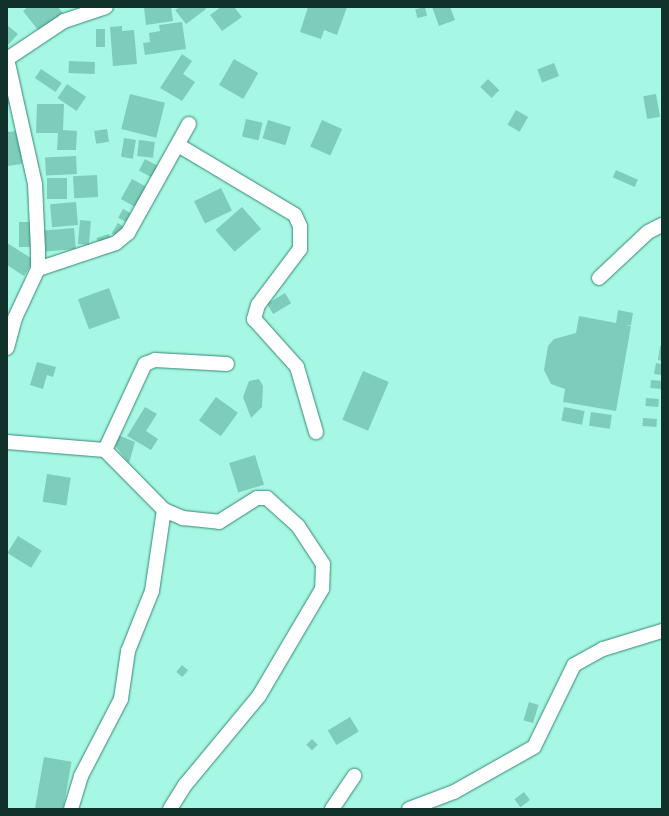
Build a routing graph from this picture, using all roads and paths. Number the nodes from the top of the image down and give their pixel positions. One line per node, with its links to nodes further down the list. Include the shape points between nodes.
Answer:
1 (106, 7): 2 (street, via 64,21)
2 (7, 59): 6 (street, via 35,184)
3 (189, 124): 4 (street)
4 (178, 145): 6 (street, via 128,233 110,246); 10 (street, via 295,215 300,226 300,249 258,304 254,319 297,367)
5 (662, 225): 7 (street, via 648,232)
6 (38, 269): 8 (street, via 15,318)
7 (599, 278)
8 (7, 348)
9 (227, 364): 12 (street, via 155,360 145,364)
10 (316, 432)
11 (7, 442): 12 (street)
12 (105, 450): 13 (street)
13 (164, 510): 16 (street, via 152,590 128,651 120,700 81,776); 17 (street, via 183,518 219,522 257,498 267,498 298,526 323,564 322,589 259,696 185,785)
14 (662, 631): 19 (street, via 602,649 574,665 534,747 454,792)
15 (354, 776): 18 (street)
16 (71, 809)
17 (170, 809)
18 (332, 809)
19 (409, 809)

